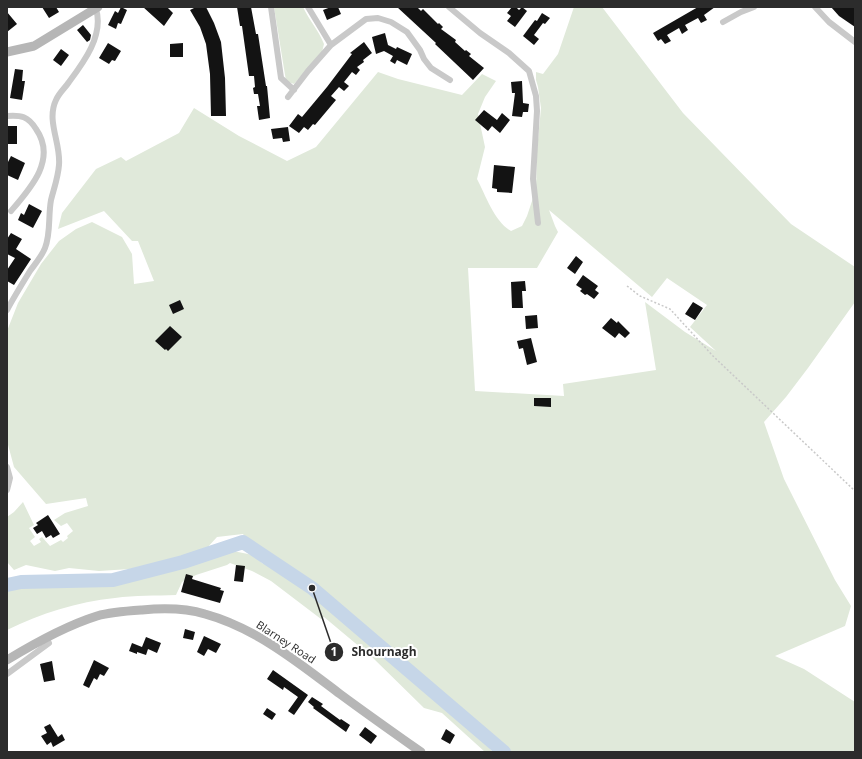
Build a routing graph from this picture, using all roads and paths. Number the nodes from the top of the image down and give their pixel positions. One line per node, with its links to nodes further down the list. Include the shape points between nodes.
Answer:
1 (271, 7): 12 (street, via 281,78)
2 (308, 7): 9 (street)
3 (449, 7): 18 (street, via 529,71 536,96 533,179)
4 (754, 7): 7 (street)
5 (815, 7): 8 (street, via 829,22)
6 (97, 8): 10 (main road, via 34,46); 15 (street, via 99,27 93,46 56,100)
7 (723, 22)
8 (855, 42)
9 (331, 45): 11 (street, via 366,19 378,18 391,22 406,32 431,68); 12 (street)
10 (7, 52)
11 (450, 80)
12 (294, 90): 13 (street)
13 (288, 97)
14 (7, 116): 16 (street, via 21,115 33,124)
15 (53, 130): 16 (street); 20 (street, via 58,146 59,163 51,202 48,235 44,249)
16 (41, 136): 17 (street, via 44,158 40,170 27,193)
17 (11, 211)
18 (538, 222)
19 (627, 286): 23 (path, via 640,296 670,309 713,356)
20 (7, 310)
21 (7, 467): 22 (street, via 10,478)
22 (7, 490)
23 (855, 491)
24 (46, 638): 25 (main road, Blarney Road); 26 (street, via 49,643); 27 (main road, Blarney Road, via 97,616 127,611 160,608 217,618 258,636)
25 (7, 660)
26 (7, 674)
27 (422, 752)

